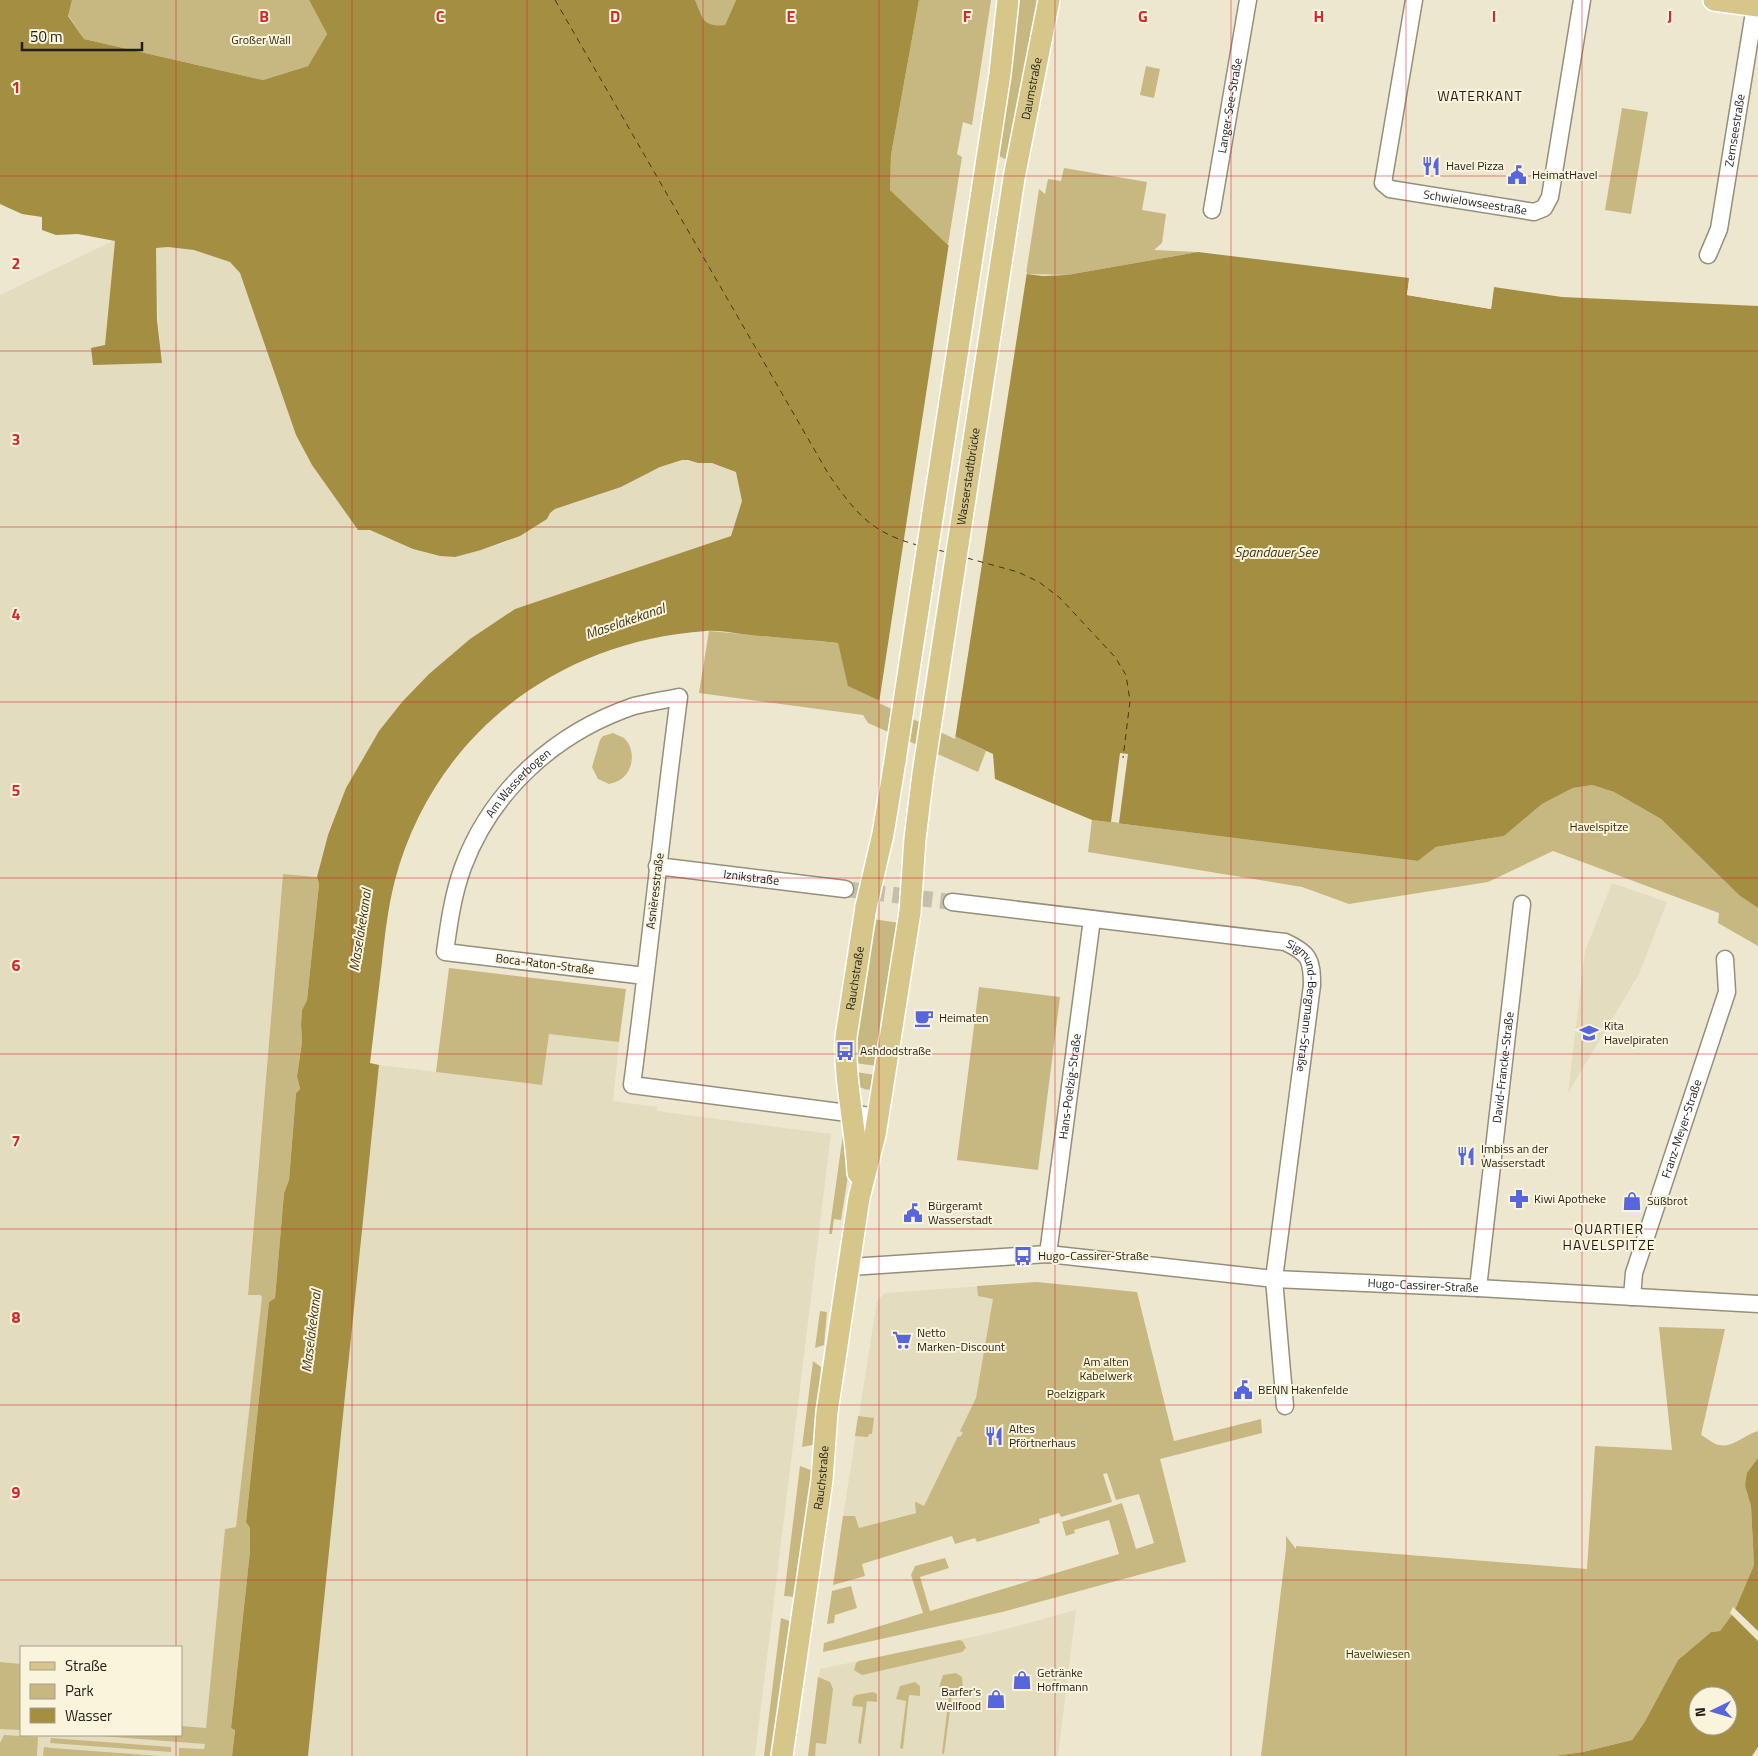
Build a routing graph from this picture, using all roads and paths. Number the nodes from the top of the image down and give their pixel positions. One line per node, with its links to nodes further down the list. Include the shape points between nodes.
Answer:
1 (1008, 0): 21 (main road, Rauchstraße, bridge, via 1000,74 895,761 866,907 846,1037 847,1086)
2 (1049, 0): 8 (main road, Daumstraße)
3 (1248, 0): 9 (street, Langer-See-Straße)
4 (1414, 0): 5 (street, Schwielowseestraße, via 1383,183 1390,189 1534,212 1544,208 1550,197)
5 (1582, 0)
6 (1714, 0): 7 (main road)
7 (1757, 6): 10 (street, Zernseestraße, via 1719,228)
8 (1014, 178): 12 (main road, Wasserstadtbrücke)
9 (1212, 210)
10 (1708, 255)
11 (679, 697): 13 (street, Asnièresstraße); 18 (street, Am Wasserbogen, via 637,705 587,726 558,744 521,775 485,822 466,860 452,904)
12 (924, 774): 22 (main road, Rauchstraße, bridge, via 910,912)
13 (657, 866): 14 (street, Iznikstraße); 20 (street, Asnièresstraße)
14 (845, 889)
15 (952, 902): 17 (street, Sigmund-Bergmann-Straße)
16 (1522, 904): 27 (street, David-Francke-Straße)
17 (1092, 919): 24 (street, Hans-Poelzig-Straße); 26 (street, Sigmund-Bergmann-Straße, via 1285,942 1304,952 1309,959 1312,985)
18 (445, 952): 20 (street, Boca-Raton-Straße)
19 (1725, 959): 28 (street, Franz-Meyer-Straße, via 1726,992 1634,1273)
20 (645, 976): 21 (street, Asnièresstraße, via 632,1085)
21 (852, 1113): 22 (street); 23 (main road, Rauchstraße, via 857,1142)
22 (878, 1117): 23 (main road, Rauchstraße)
23 (859, 1198): 25 (main road, Rauchstraße)
24 (1048, 1254): 25 (street, Hugo-Cassirer-Straße); 26 (street, Hugo-Cassirer-Straße)
25 (850, 1267): 31 (main road, Rauchstraße, via 825,1425 822,1480)
26 (1274, 1279): 27 (street, Hugo-Cassirer-Straße); 30 (street, Sigmund-Bergmann-Straße)
27 (1478, 1288): 28 (street, Hugo-Cassirer-Straße)
28 (1632, 1297): 29 (street, Hugo-Cassirer-Straße)
29 (1758, 1304)
30 (1285, 1406)
31 (782, 1756)

